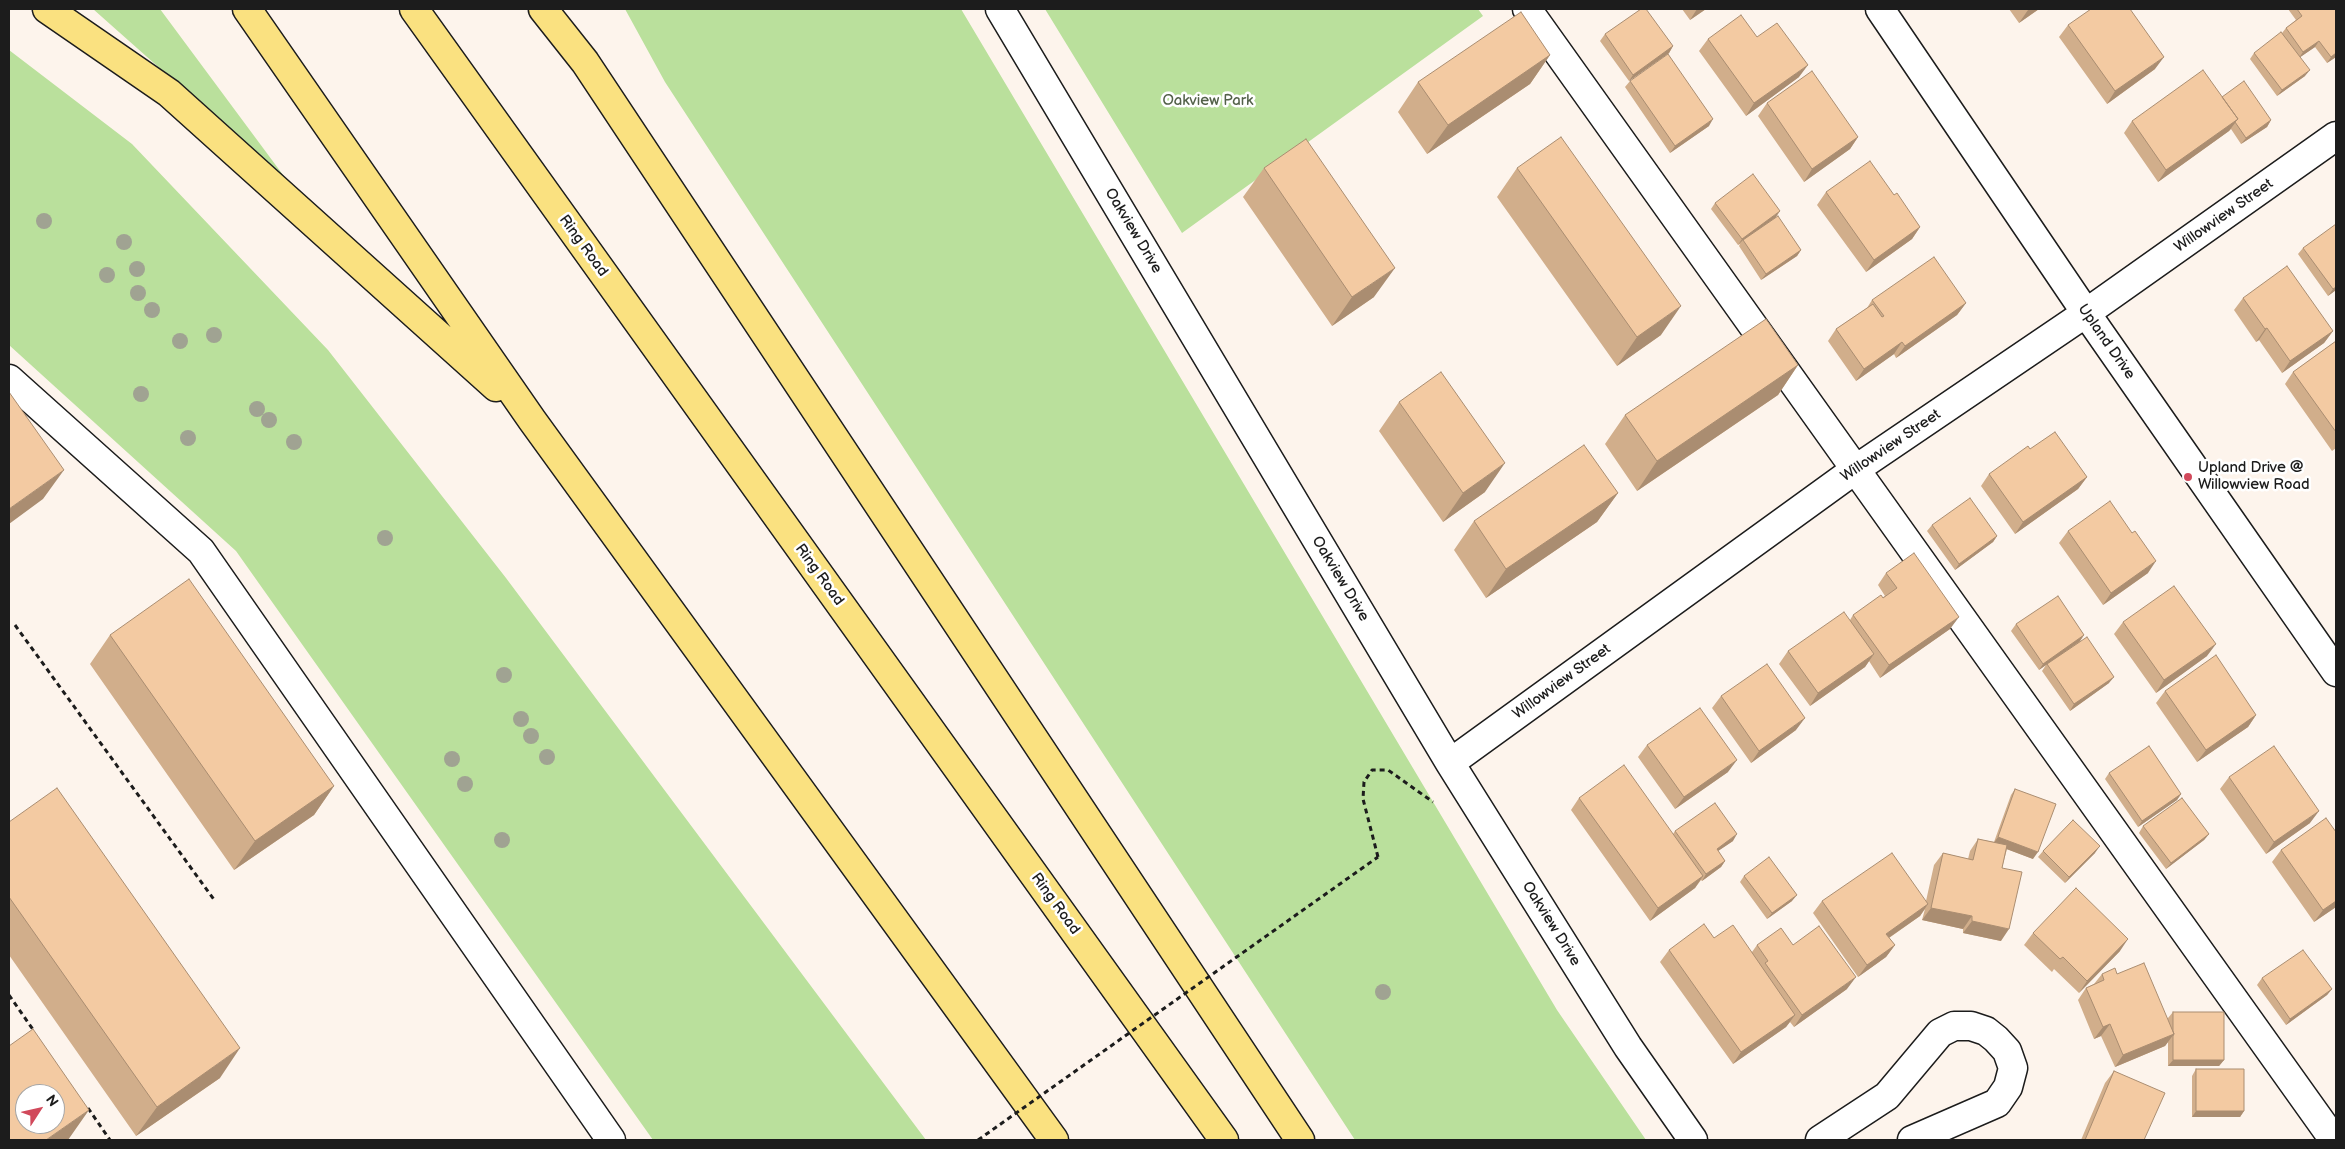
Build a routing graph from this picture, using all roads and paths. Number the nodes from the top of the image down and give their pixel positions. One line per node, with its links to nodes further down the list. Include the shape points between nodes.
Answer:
1 (47, 9): 13 (highway, via 169,93)
2 (247, 9): 13 (highway)
3 (414, 9): 27 (highway, Ring Road)
4 (543, 9): 9 (highway)
5 (566, 9): 9 (highway)
6 (1000, 9): 17 (street, Oakview Drive)
7 (1527, 9): 14 (street)
8 (1880, 9): 11 (street, Upland Drive)
9 (586, 62): 28 (highway)
10 (2336, 136): 11 (street, Willowview Street)
11 (2086, 313): 14 (street, Willowview Street); 16 (street, Upland Drive)
12 (9, 379): 24 (street, via 201,551)
13 (532, 420): 26 (highway)
14 (1856, 469): 17 (street, Willowview Street); 32 (street)
15 (15, 625): 19 (path)
16 (2336, 672)
17 (1450, 763): 18 (street, Oakview Drive)
18 (1470, 794): 25 (path, bridge, via 1444,811 1388,770 1372,770 1364,782 1363,799 1378,857); 29 (street, Oakview Drive, via 1628,1047)
19 (215, 901)
20 (9, 995): 21 (path)
21 (37, 1036)
22 (82, 1100): 23 (path)
23 (110, 1140)
24 (611, 1140)
25 (978, 1140)
26 (1054, 1140)
27 (1224, 1140)
28 (1300, 1140)
29 (1693, 1140)
30 (1820, 1140): 31 (street, via 1887,1096 1940,1032 1954,1026 1971,1026 1996,1038 2007,1051 2013,1068 2008,1087 1997,1103)
31 (1912, 1140)
32 (2334, 1140)

